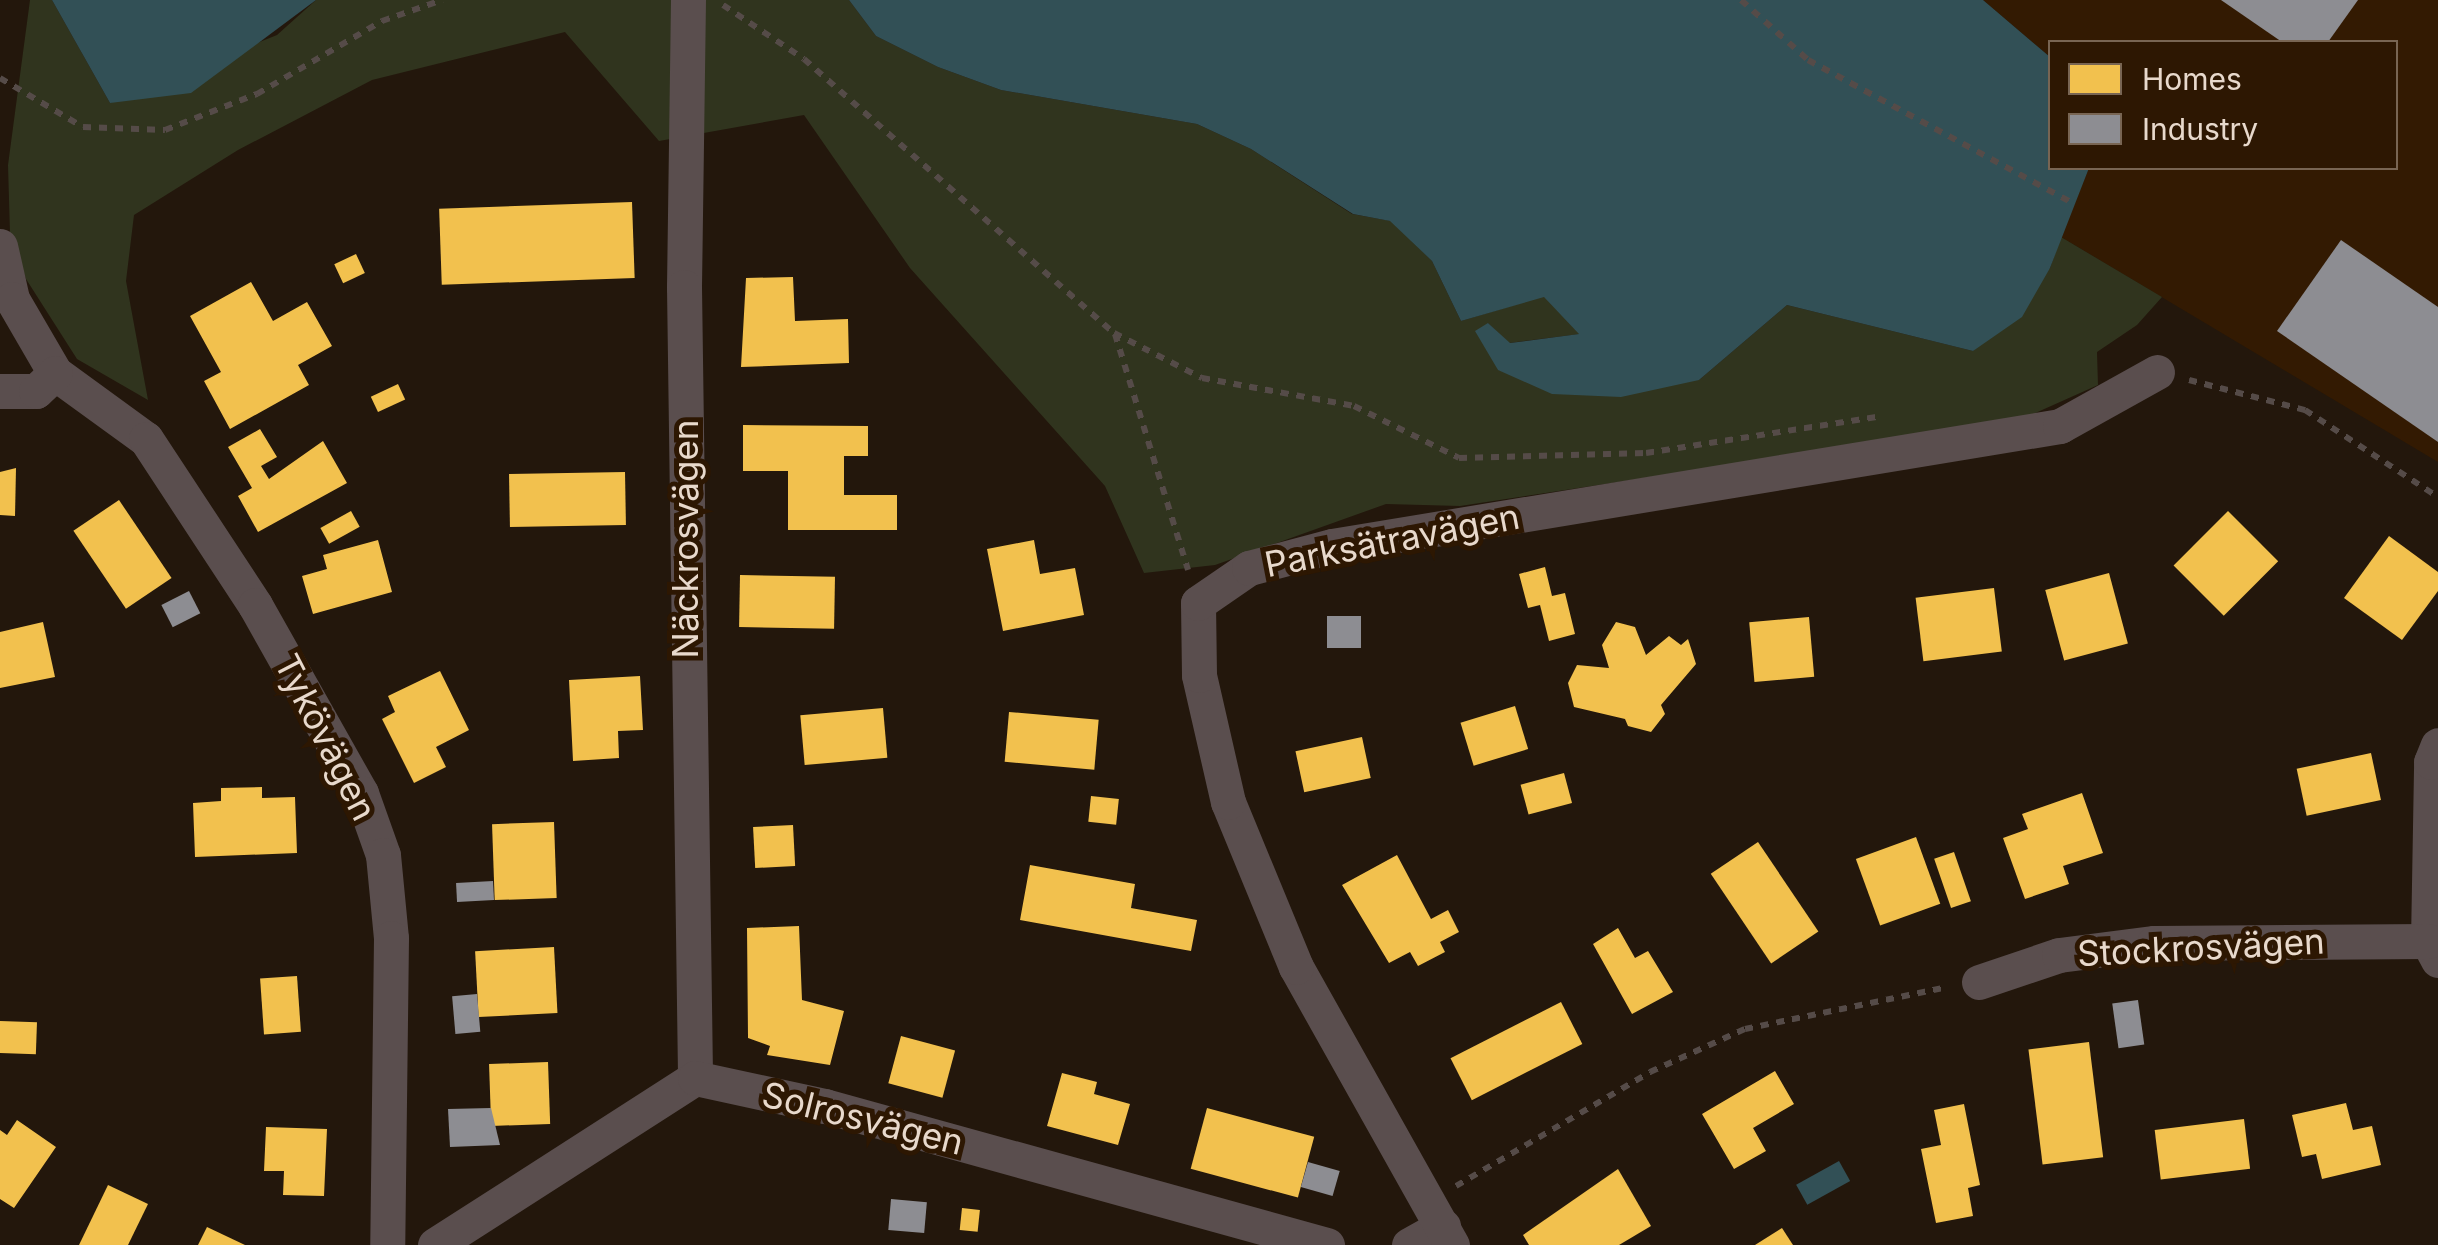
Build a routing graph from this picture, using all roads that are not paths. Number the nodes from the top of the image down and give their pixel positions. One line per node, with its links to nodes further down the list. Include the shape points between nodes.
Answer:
1 (688, 0): 9 (street, Näckrosvägen, via 684,307)
2 (0, 246): 4 (street, Tykövägen, via 12,298)
3 (2156, 372): 10 (street, Parksätravägen, via 2060,426 1332,546 1248,568 1198,603 1198,674 1228,802 1296,967)
4 (55, 373): 5 (street, via 36,391); 11 (street, Tykövägen, via 146,439 256,605 361,793 383,855 391,938)
5 (0, 391)
6 (2438, 745): 7 (street, via 2432,762)
7 (2433, 951): 8 (street, Stockrosvägen, via 2154,943 2059,956)
8 (1979, 982)
9 (695, 1078): 12 (street); 13 (street, Solrosvägen, via 825,1106)
10 (1441, 1225): 14 (street)
11 (387, 1245)
12 (435, 1245)
13 (1328, 1245)
14 (1409, 1245)

